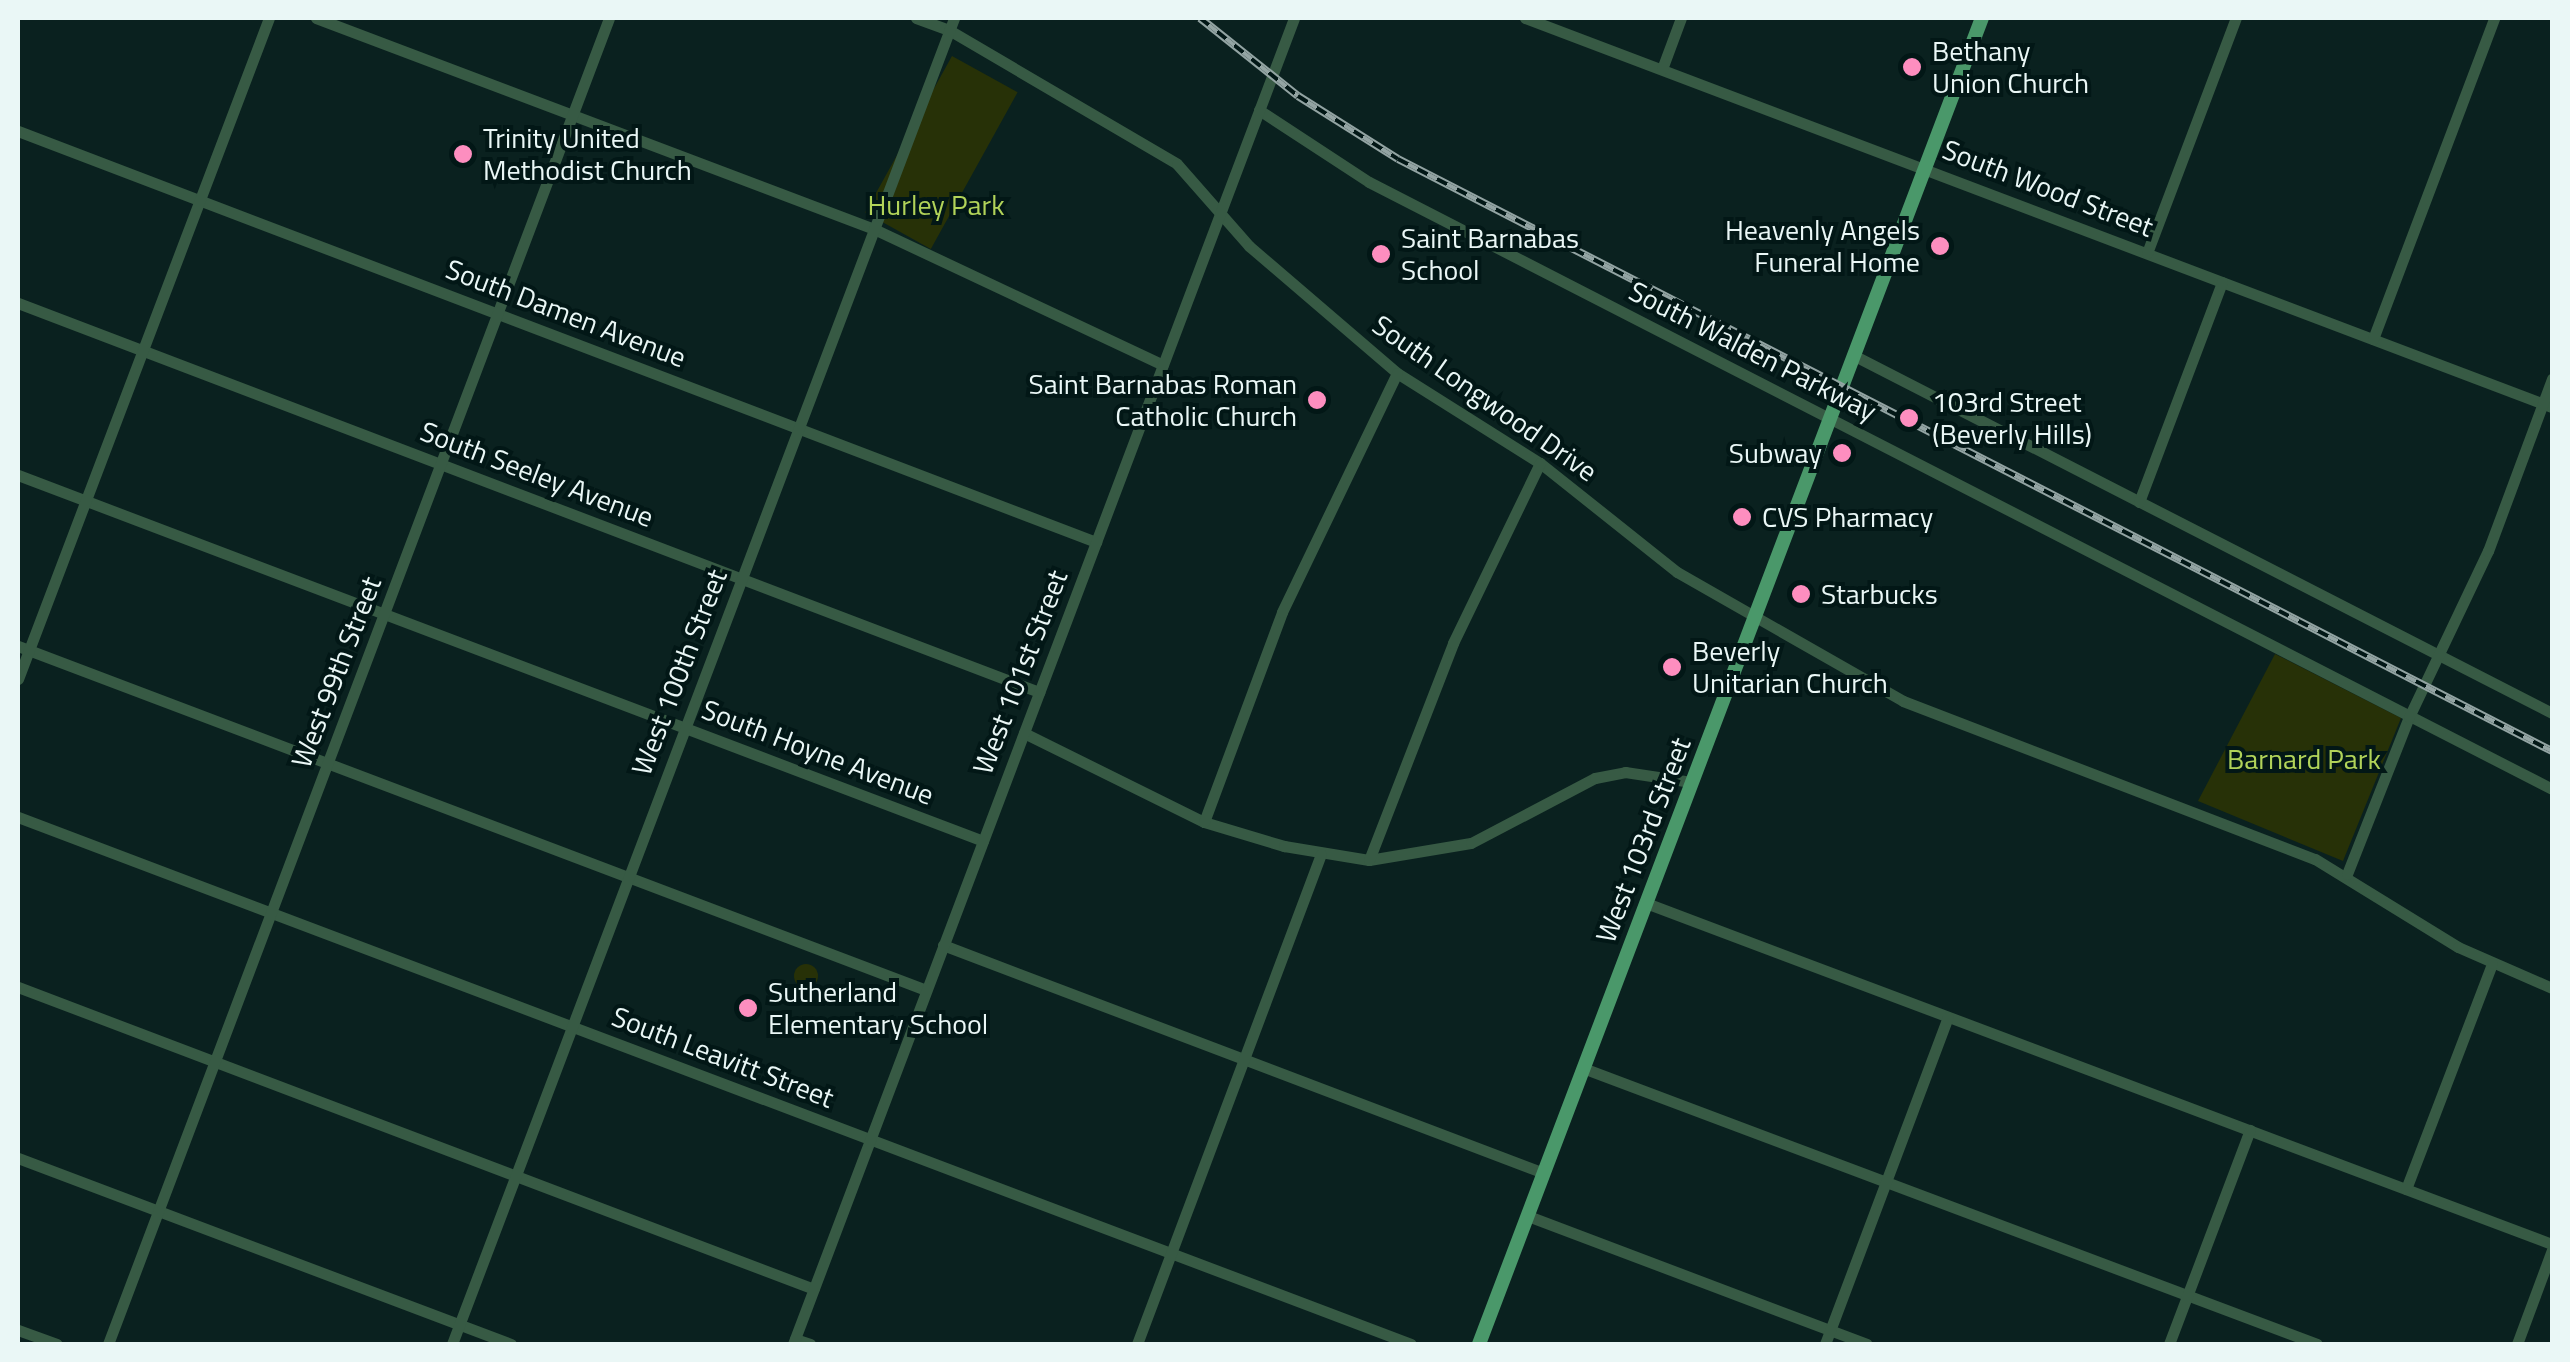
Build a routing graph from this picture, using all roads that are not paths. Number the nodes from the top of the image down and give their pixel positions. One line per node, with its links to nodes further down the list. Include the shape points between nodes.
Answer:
1 (270, 18): 18 (street)
2 (316, 18): 15 (street)
3 (609, 18): 15 (street, West 99th Street)
4 (916, 18): 12 (street, South Longwood Drive)
5 (1294, 18): 14 (street, West 101st Street)
6 (1524, 18): 11 (street, South Wood Street)
7 (1682, 18): 13 (street)
8 (1982, 18): 17 (main road, West 103rd Street)
9 (2236, 18): 21 (street)
10 (2494, 18): 25 (street)
11 (1546, 21): 13 (street, South Wood Street)
12 (952, 24): 19 (street, South Longwood Drive, via 1177,164); 20 (street, West 100th Street)
13 (1662, 69): 17 (street, South Wood Street)
14 (1259, 110): 19 (street, West 101st Street); 32 (street, South Walden Parkway, via 1369,182)
15 (573, 114): 20 (street); 24 (street, West 99th Street)
16 (18, 132): 18 (street, South Damen Avenue)
17 (1924, 168): 21 (street, South Wood Street); 27 (main road, West 103rd Street)
18 (200, 201): 24 (street, South Damen Avenue); 26 (street)
19 (1222, 209): 28 (street, West 101st Street); 29 (street, South Longwood Drive, via 1249,246)
20 (874, 229): 28 (street); 33 (street, West 100th Street)
21 (2147, 253): 22 (street, South Wood Street)
22 (2222, 282): 25 (street, South Wood Street); 38 (street)
23 (18, 303): 26 (street, South Seeley Avenue)
24 (498, 314): 33 (street, South Damen Avenue); 35 (street, West 99th Street)
25 (2372, 339): 31 (street, South Wood Street)
26 (143, 350): 35 (street, South Seeley Avenue); 37 (street)
27 (1853, 355): 32 (main road, West 103rd Street); 38 (street)
28 (1163, 365): 39 (street, West 101st Street)
29 (1397, 373): 34 (street, South Longwood Drive); 55 (street, via 1282,612)
30 (2552, 379): 31 (street)
31 (2548, 406): 44 (street)
32 (1830, 417): 41 (main road, West 103rd Street); 48 (street, South Walden Parkway)
33 (798, 429): 39 (street, South Damen Avenue); 40 (street, West 100th Street)
34 (1540, 463): 41 (street, South Longwood Drive, via 1662,564); 58 (street, via 1453,643)
35 (441, 464): 40 (street, South Seeley Avenue); 42 (street, West 99th Street)
36 (18, 475): 37 (street, South Hoyne Avenue)
37 (85, 501): 42 (street, South Hoyne Avenue); 43 (street)
38 (2139, 502): 44 (street)
39 (1096, 542): 46 (street, West 101st Street)
40 (742, 579): 46 (street, South Seeley Avenue); 49 (street, West 100th Street)
41 (1756, 612): 52 (main road, West 103rd Street); 59 (street, South Longwood Drive, via 1864,680 1957,726 2158,794)
42 (385, 614): 49 (street, South Hoyne Avenue); 51 (street, West 99th Street)
43 (23, 648): 45 (street); 51 (street)
44 (2437, 654): 47 (street); 48 (street)
45 (18, 679)
46 (1039, 692): 50 (street, West 101st Street)
47 (2552, 714)
48 (2408, 717): 53 (street, South Walden Parkway); 59 (street)
49 (685, 728): 56 (street, South Hoyne Avenue); 60 (street, West 100th Street)
50 (1024, 733): 55 (street); 56 (street, West 101st Street)
51 (328, 763): 60 (street); 62 (street, West 99th Street)
52 (1691, 782): 58 (street, via 1625,772 1595,778 1470,843); 61 (main road, West 103rd Street)
53 (2552, 789)
54 (18, 817): 62 (street, South Leavitt Street)
55 (1204, 822): 57 (street)
56 (983, 841): 63 (street, West 101st Street)
57 (1321, 854): 58 (street); 70 (street)
58 (1369, 860)
59 (2347, 874): 64 (street, South Longwood Drive)
60 (628, 877): 67 (street); 69 (street, West 100th Street)
61 (1646, 903): 68 (street); 72 (main road, West 103rd Street)
62 (272, 913): 69 (street, South Leavitt Street); 71 (street, West 99th Street)
63 (944, 945): 67 (street, West 101st Street); 70 (street)
64 (2492, 964): 66 (street, South Longwood Drive); 79 (street)
65 (18, 987): 71 (street)
66 (2552, 988)
67 (926, 990): 74 (street, West 101st Street)
68 (1948, 1017): 73 (street); 78 (street)
69 (572, 1027): 74 (street, South Leavitt Street); 77 (street, West 100th Street)
70 (1244, 1059): 76 (street); 83 (street)
71 (215, 1062): 77 (street); 80 (street, West 99th Street)
72 (1583, 1068): 76 (main road, West 103rd Street); 78 (street)
73 (2250, 1130): 79 (street); 85 (street)
74 (870, 1140): 83 (street, South Leavitt Street); 84 (street, West 101st Street)
75 (18, 1158): 80 (street)
76 (1544, 1174): 81 (main road, West 103rd Street)
77 (516, 1176): 84 (street); 86 (street, West 100th Street)
78 (1886, 1183): 85 (street); 88 (street)
79 (2406, 1188): 82 (street)
80 (158, 1211): 86 (street); 91 (street, West 99th Street)
81 (1528, 1216): 88 (street); 97 (main road, West 103rd Street)
82 (2552, 1247): 102 (street)
83 (1171, 1254): 95 (street); 96 (street, South Leavitt Street)
84 (814, 1288): 89 (street, West 101st Street)
85 (2188, 1295): 100 (street); 101 (street)
86 (459, 1325): 92 (street, West 100th Street); 93 (street)
87 (18, 1330): 90 (street)
88 (1831, 1330): 98 (street); 99 (street)
89 (794, 1342): 94 (street)
90 (57, 1344)
91 (108, 1344)
92 (452, 1344)
93 (512, 1344)
94 (810, 1344)
95 (1136, 1344)
96 (1411, 1344)
97 (1479, 1344)
98 (1825, 1344)
99 (1867, 1344)
100 (2169, 1344)
101 (2316, 1344)
102 (2517, 1344)

